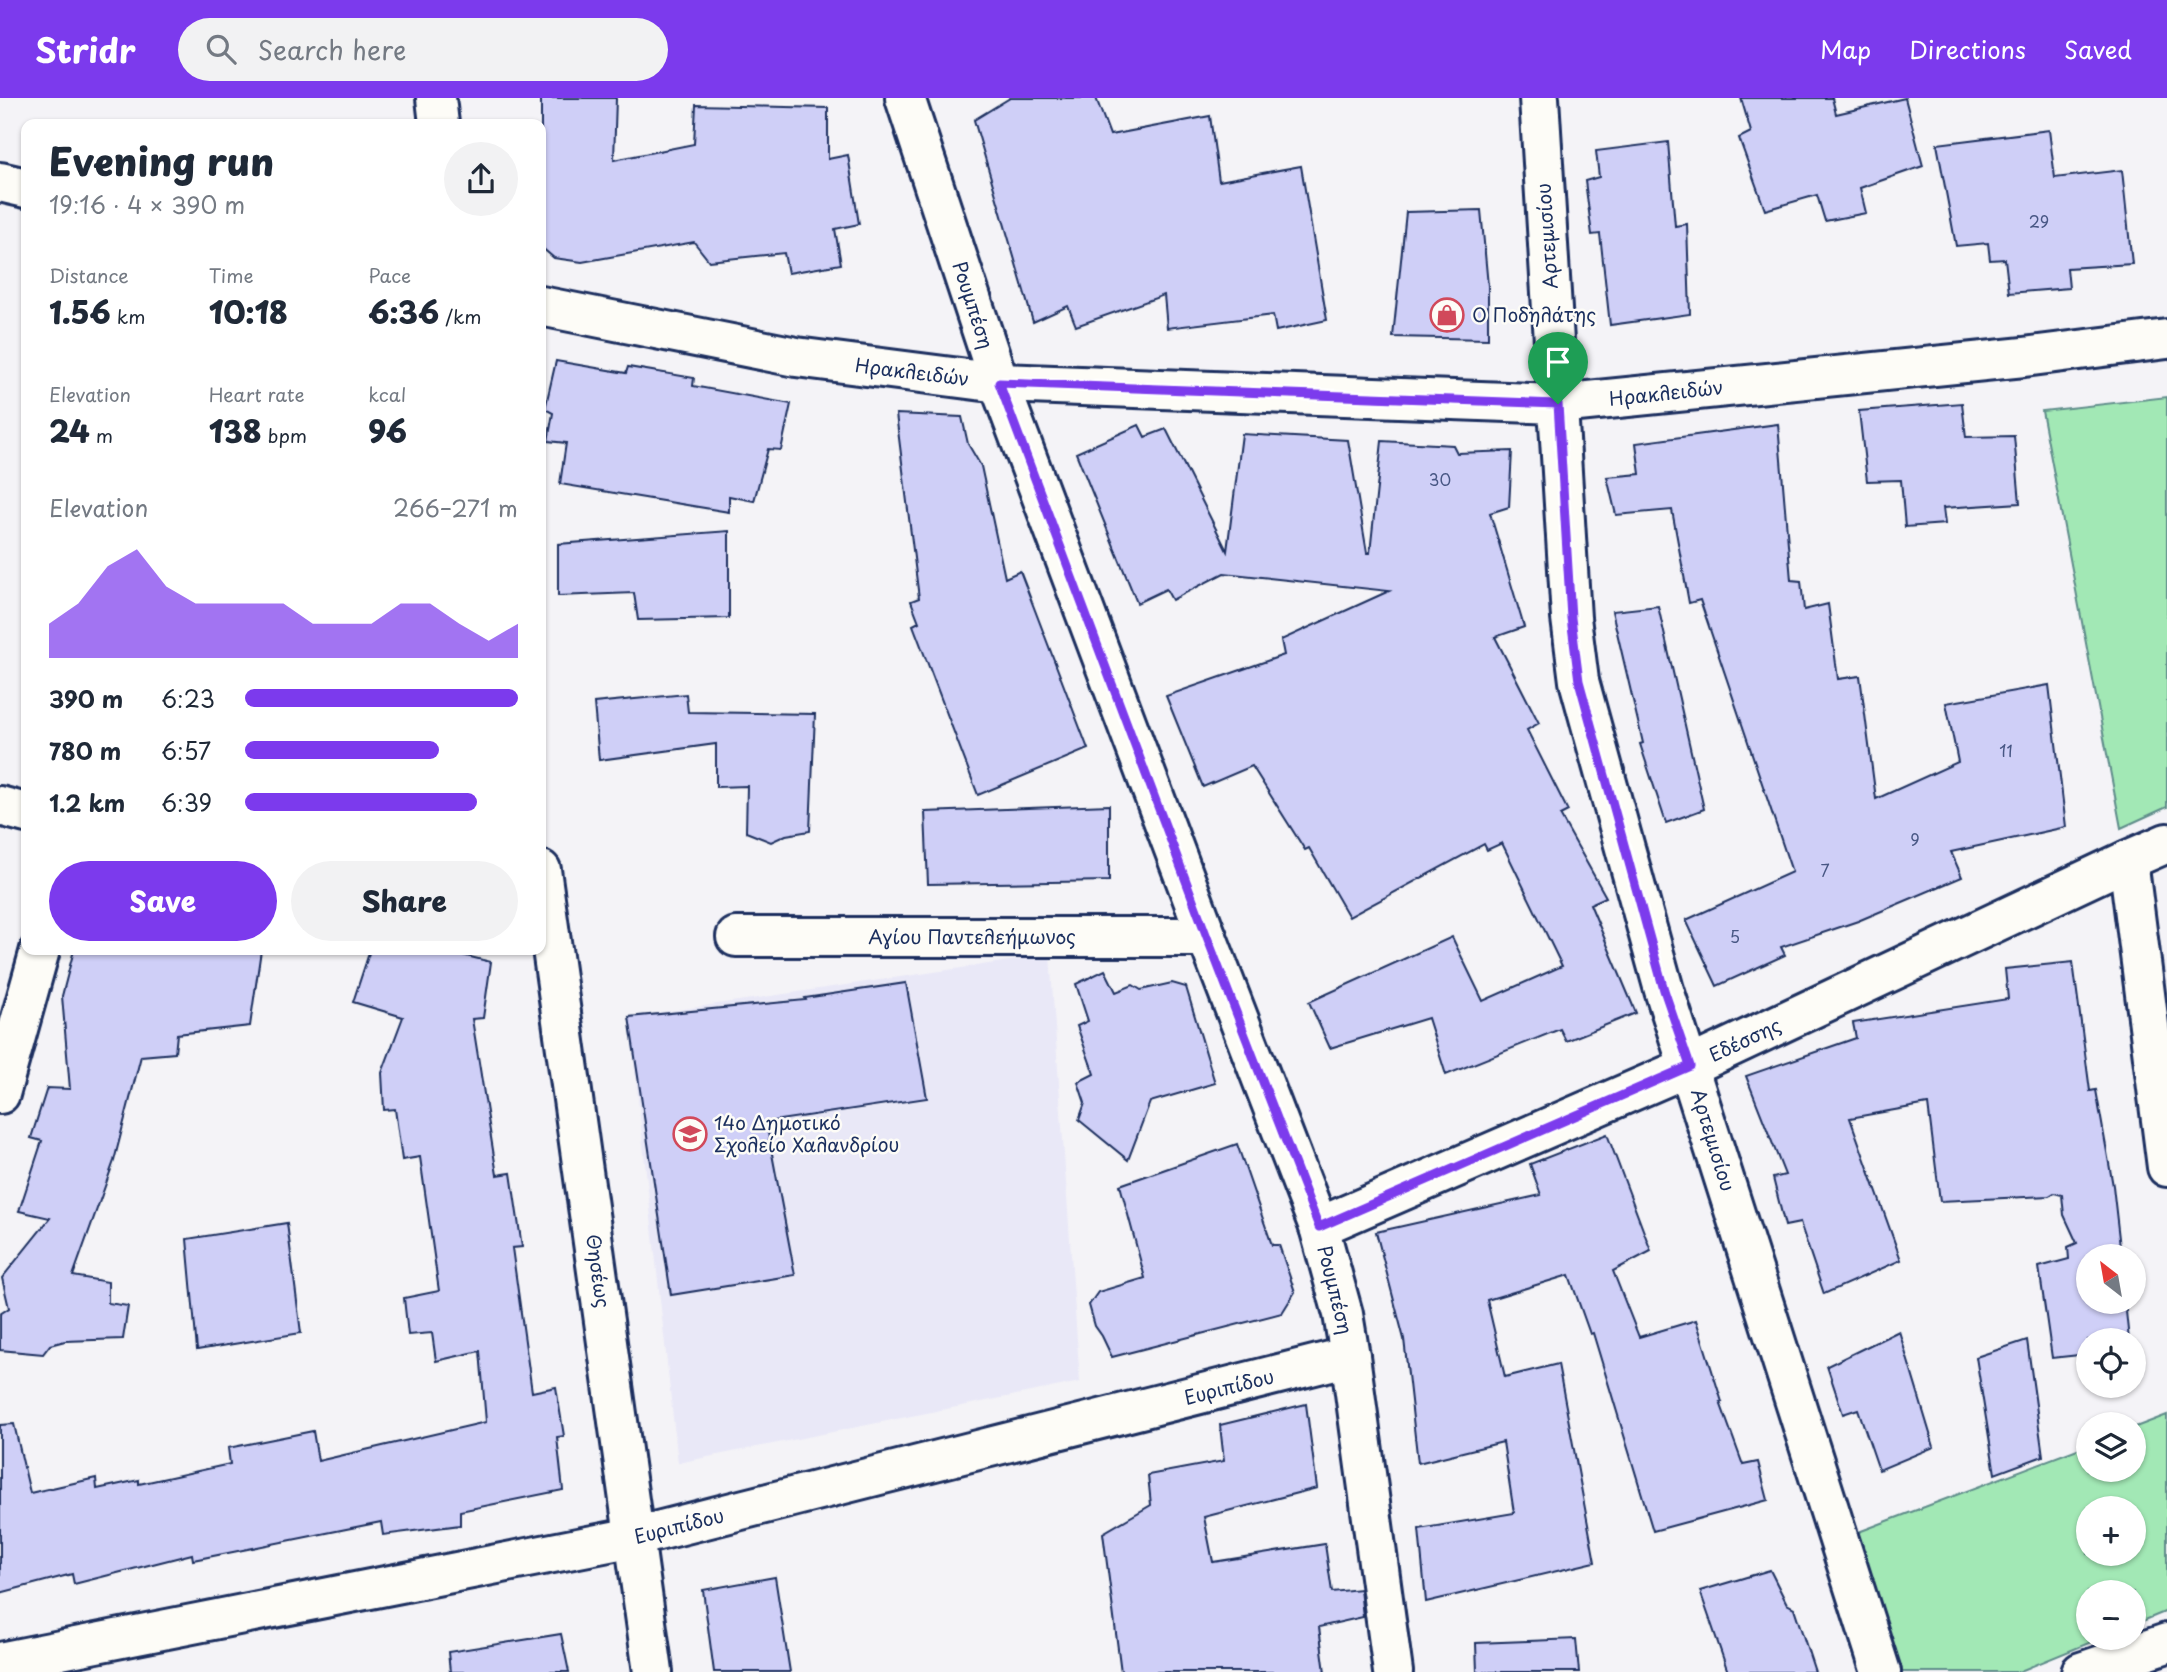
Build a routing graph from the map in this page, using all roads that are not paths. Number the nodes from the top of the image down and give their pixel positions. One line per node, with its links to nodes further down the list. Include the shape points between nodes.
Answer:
1 (436, 98): 4 (street)
2 (905, 98): 9 (street, Ρουμπέση)
3 (1539, 98): 10 (street, Αρτεμισίου)
4 (438, 119)
5 (0, 182): 6 (street)
6 (21, 187)
7 (546, 307): 9 (street, Ηρακλειδών, via 796,357)
8 (2167, 339): 10 (street, Ηρακλειδών)
9 (999, 383): 10 (street, Ηρακλειδών); 16 (street, Ρουμπέση)
10 (1558, 404): 19 (street, Αρτεμισίου, via 1579,681 1664,990)
11 (0, 806): 12 (street)
12 (21, 812)
13 (2167, 844): 14 (street, Εδέσσης)
14 (2128, 860): 19 (street, Εδέσσης); 21 (street)
15 (736, 937): 16 (street, Αγίου Παντελεήμωνος)
16 (1207, 937): 22 (street, Ρουμπέση)
17 (546, 941): 24 (street, Θησέως)
18 (39, 955): 20 (street)
19 (1690, 1066): 22 (street, Εδέσσης); 29 (street, Αρτεμισίου)
20 (0, 1094)
21 (2167, 1167)
22 (1319, 1227): 23 (street, Ρουμπέση)
23 (1350, 1356): 24 (street, Ευριπίδου); 28 (street, Ρουμπέση)
24 (634, 1537): 26 (street, Ευριπίδου); 27 (street, Θησέως)
25 (2167, 1643): 30 (street)
26 (0, 1662)
27 (653, 1672)
28 (1394, 1672)
29 (1881, 1672)
30 (2081, 1672)

